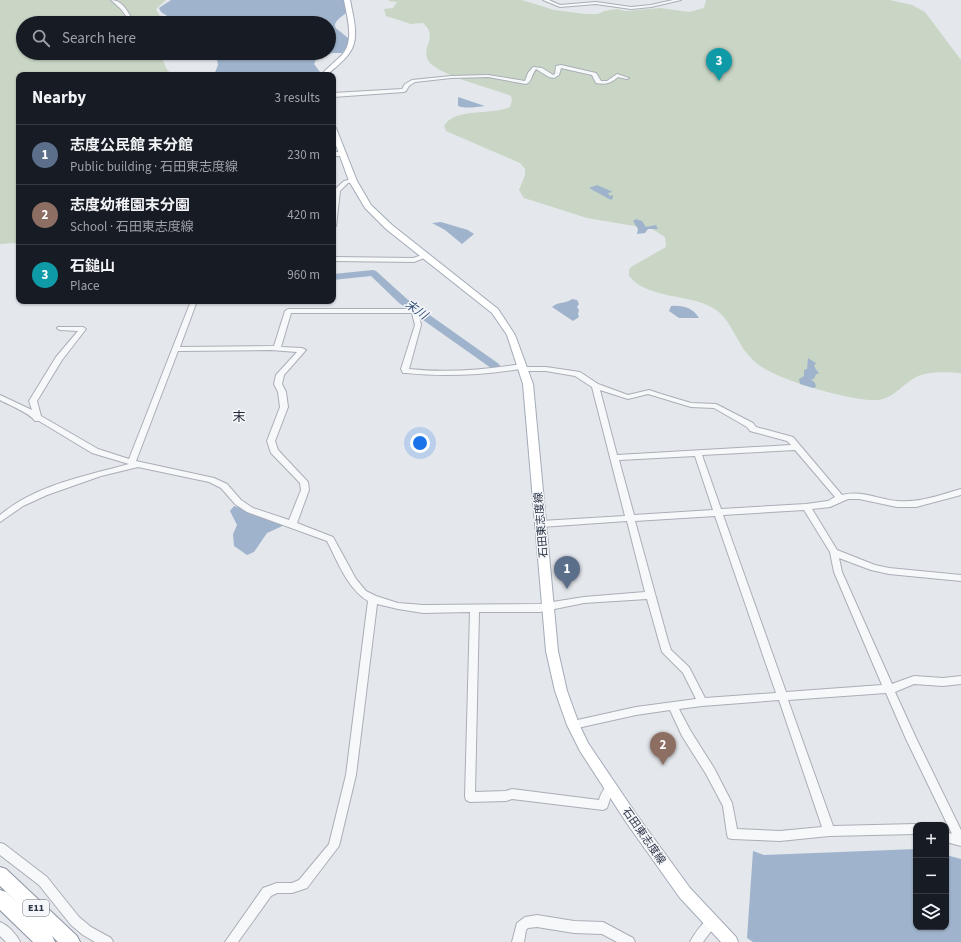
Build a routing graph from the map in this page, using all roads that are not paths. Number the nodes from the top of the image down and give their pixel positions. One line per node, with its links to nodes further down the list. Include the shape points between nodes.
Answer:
1 (113, 0): 5 (street)
2 (347, 0): 6 (main road, via 351,46)
3 (545, 0): 4 (street, via 565,6 596,3 641,8)
4 (679, 0)
5 (129, 16)
6 (327, 72)
7 (627, 78): 8 (street, via 617,75 610,82 601,83 594,74 561,66 554,77 534,68 526,83 488,76 451,77 414,81 404,90)
8 (336, 95)
9 (336, 144): 10 (main road, 石田東志度線)
10 (338, 154): 11 (main road, 石田東志度線)
11 (353, 181): 12 (street, via 346,182 337,190); 13 (main road, 石田東志度線, via 361,197 377,216)
12 (336, 199)
13 (425, 256): 14 (street, via 414,260); 19 (main road, 石田東志度線, via 495,311 511,335)
14 (336, 260)
15 (193, 304): 18 (street)
16 (60, 328): 22 (street, via 83,329 59,359 32,401)
17 (277, 348): 18 (street); 19 (street, via 288,311 415,311 418,325 404,369 406,371 426,373); 33 (street, via 302,350 280,375 278,384 285,400 282,418 270,441 274,451 304,482 305,490)
18 (176, 349): 26 (street)
19 (523, 368): 20 (street, via 577,374); 34 (main road, 石田東志度線, via 529,392)
20 (595, 386): 23 (street, via 628,397 649,392 684,403 716,406 753,429 790,438); 25 (street)
21 (2, 400): 22 (street)
22 (38, 419): 26 (street, via 94,451)
23 (797, 447): 24 (street); 28 (street)
24 (698, 454): 25 (street); 30 (street)
25 (615, 458): 32 (street)
26 (135, 462): 31 (street, via 42,495); 33 (street, via 211,480 224,486 246,508)
27 (961, 492): 28 (street, via 916,504 897,504 859,496)
28 (840, 498): 29 (street, via 830,504)
29 (806, 508): 30 (street); 35 (street)
30 (718, 513): 32 (street); 43 (street)
31 (0, 518)
32 (631, 519): 34 (street); 37 (street)
33 (292, 524): 38 (street, via 330,539 353,581)
34 (541, 524): 39 (main road, 石田東志度線)
35 (834, 552): 36 (street, via 874,568); 42 (street, via 838,572)
36 (961, 578)
37 (651, 595): 39 (street, via 584,600); 44 (street, via 667,652 686,670)
38 (373, 599): 40 (street, via 423,609); 63 (street, via 351,775 334,846 303,884 268,892)
39 (549, 606): 40 (street); 46 (main road, 石田東志度線, via 552,651 561,691)
40 (475, 608): 47 (street, via 470,797 512,794 603,805 606,794)
41 (961, 680): 42 (street, via 914,680)
42 (888, 688): 43 (street); 51 (street)
43 (782, 696): 44 (street); 49 (street)
44 (702, 702): 45 (street)
45 (673, 706): 46 (street); 49 (street, via 728,806 732,834 765,837)
46 (573, 725): 47 (main road, 石田東志度線)
47 (611, 789): 55 (main road, 石田東志度線, via 685,893)
48 (913, 829): 49 (street)
49 (829, 831)
50 (949, 838): 51 (street)
51 (961, 841)
52 (0, 848): 62 (street, via 43,881 80,926)
53 (0, 875): 56 (highway, E11)
54 (0, 898): 59 (highway, E11)
55 (712, 922): 66 (street); 67 (main road, 石田東志度線)
56 (54, 925): 60 (highway, E11); 61 (highway)
57 (0, 928): 58 (street)
58 (14, 942)
59 (46, 942)
60 (71, 942)
61 (74, 942)
62 (107, 942)
63 (231, 942)
64 (518, 942): 65 (street, via 521,927 525,923 537,921 574,927 603,928)
65 (629, 942)
66 (696, 942)
67 (731, 942)

